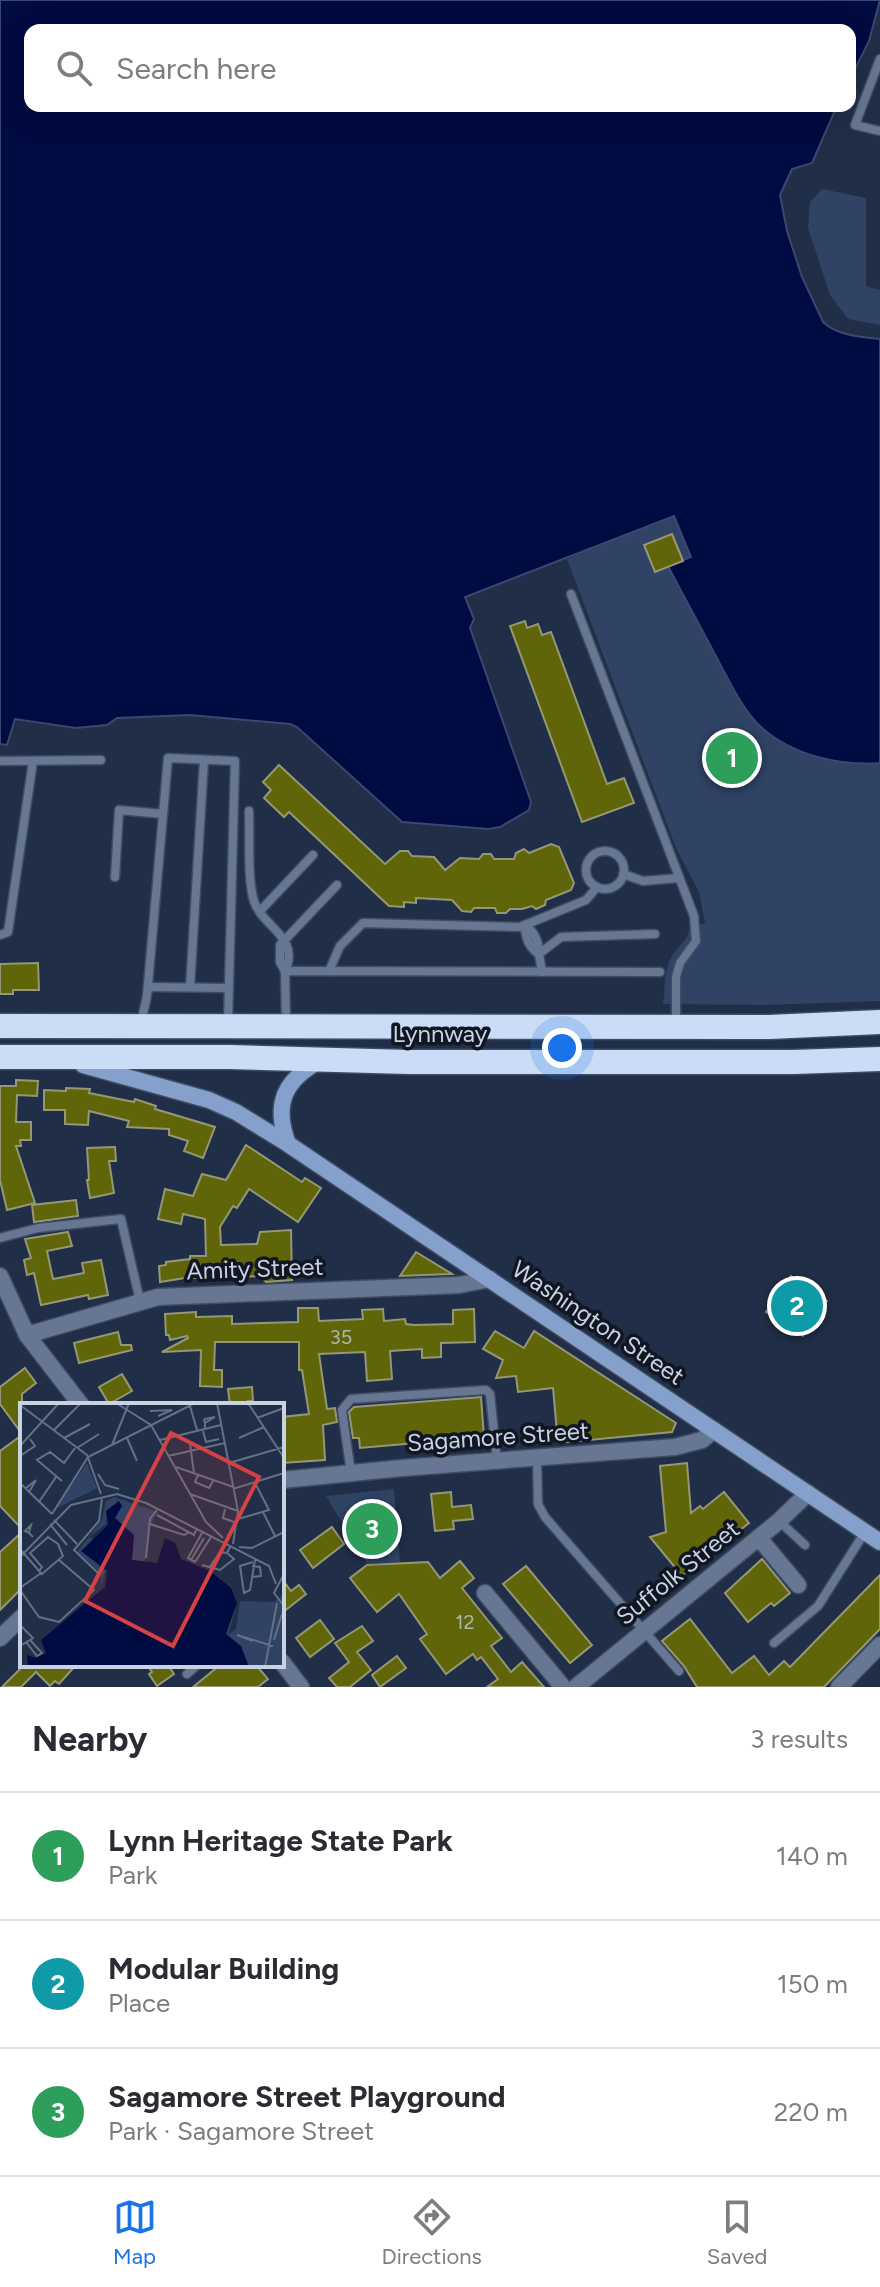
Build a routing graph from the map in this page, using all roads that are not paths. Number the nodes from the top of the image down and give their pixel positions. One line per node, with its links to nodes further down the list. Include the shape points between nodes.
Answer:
1 (880, 59): 2 (lane, via 855,125)
2 (880, 131)
3 (571, 594): 13 (lane)
4 (101, 760): 7 (lane)
5 (204, 760): 9 (lane, via 168,758); 27 (lane); 28 (lane, via 235,761)
6 (0, 761): 7 (lane)
7 (33, 761): 19 (lane, via 8,932)
8 (249, 811): 16 (lane, via 252,892)
9 (163, 814): 12 (lane, via 119,810); 26 (lane)
10 (313, 855): 16 (lane)
11 (623, 874): 13 (lane, via 643,881); 15 (lane, via 610,888); 15 (lane, via 618,856 594,854 586,872)
12 (115, 877)
13 (679, 878): 34 (lane, via 698,935 676,977)
14 (337, 885): 20 (lane)
15 (597, 887): 17 (lane, via 586,900)
16 (260, 911): 20 (lane)
17 (525, 925): 21 (lane, via 528,942); 23 (lane, via 363,923 340,946)
18 (655, 934): 21 (lane, via 561,937)
19 (0, 935)
20 (284, 941): 22 (lane, via 280,962)
21 (539, 954): 24 (lane)
22 (285, 971): 23 (lane); 33 (lane)
23 (329, 971): 24 (lane)
24 (542, 972): 25 (lane)
25 (660, 972)
26 (148, 987): 27 (lane); 31 (lane)
27 (190, 987): 28 (lane)
28 (229, 988): 32 (lane)
29 (880, 1022): 34 (highway, Lynnway)
30 (0, 1026): 31 (highway, Lynnway)
31 (140, 1026): 32 (highway, Lynnway)
32 (228, 1026): 33 (highway, Lynnway)
33 (286, 1027): 34 (highway, Lynnway)
34 (676, 1027)
35 (0, 1057): 36 (highway, Lynnway)
36 (38, 1057): 38 (highway, Lynnway); 39 (main road, Washington Street, via 218,1103)
37 (880, 1059): 38 (highway, Lynnway)
38 (322, 1060): 39 (main road, via 297,1077 284,1095 281,1120)
39 (288, 1144): 42 (main road, Washington Street)
40 (0, 1238): 43 (lane, via 121,1219)
41 (0, 1276): 44 (street)
42 (490, 1279): 43 (street, Amity Street, via 459,1285); 46 (main road, Washington Street)
43 (140, 1301): 44 (street, Amity Street)
44 (27, 1335): 45 (street)
45 (79, 1403)
46 (714, 1430): 47 (street, Sagamore Street, via 702,1440 675,1447); 51 (main road, Washington Street)
47 (537, 1458): 48 (street, Sagamore Street); 61 (lane, via 538,1504 545,1517)
48 (497, 1461): 49 (street, Sagamore Street); 49 (lane, via 486,1390 351,1399 342,1410)
49 (351, 1473): 50 (street, Sagamore Street)
50 (284, 1480)
51 (808, 1493): 52 (street, Suffolk Street); 53 (main road, Washington Street)
52 (779, 1521): 54 (street, Suffolk Street); 56 (lane)
53 (865, 1532): 55 (main road, Washington Street); 62 (lane, via 818,1606)
54 (759, 1538): 57 (street); 61 (street, Suffolk Street)
55 (880, 1542)
56 (805, 1545)
57 (798, 1585)
58 (485, 1593): 69 (street)
59 (20, 1618): 60 (street)
60 (3, 1630)
61 (644, 1631): 66 (lane); 70 (street, Suffolk Street)
62 (774, 1643)
63 (880, 1645): 71 (street)
64 (284, 1666): 68 (street)
65 (195, 1667): 67 (lane)
66 (679, 1671)
67 (187, 1674)
68 (295, 1685)
69 (563, 1687)
70 (576, 1687)
71 (839, 1687)

